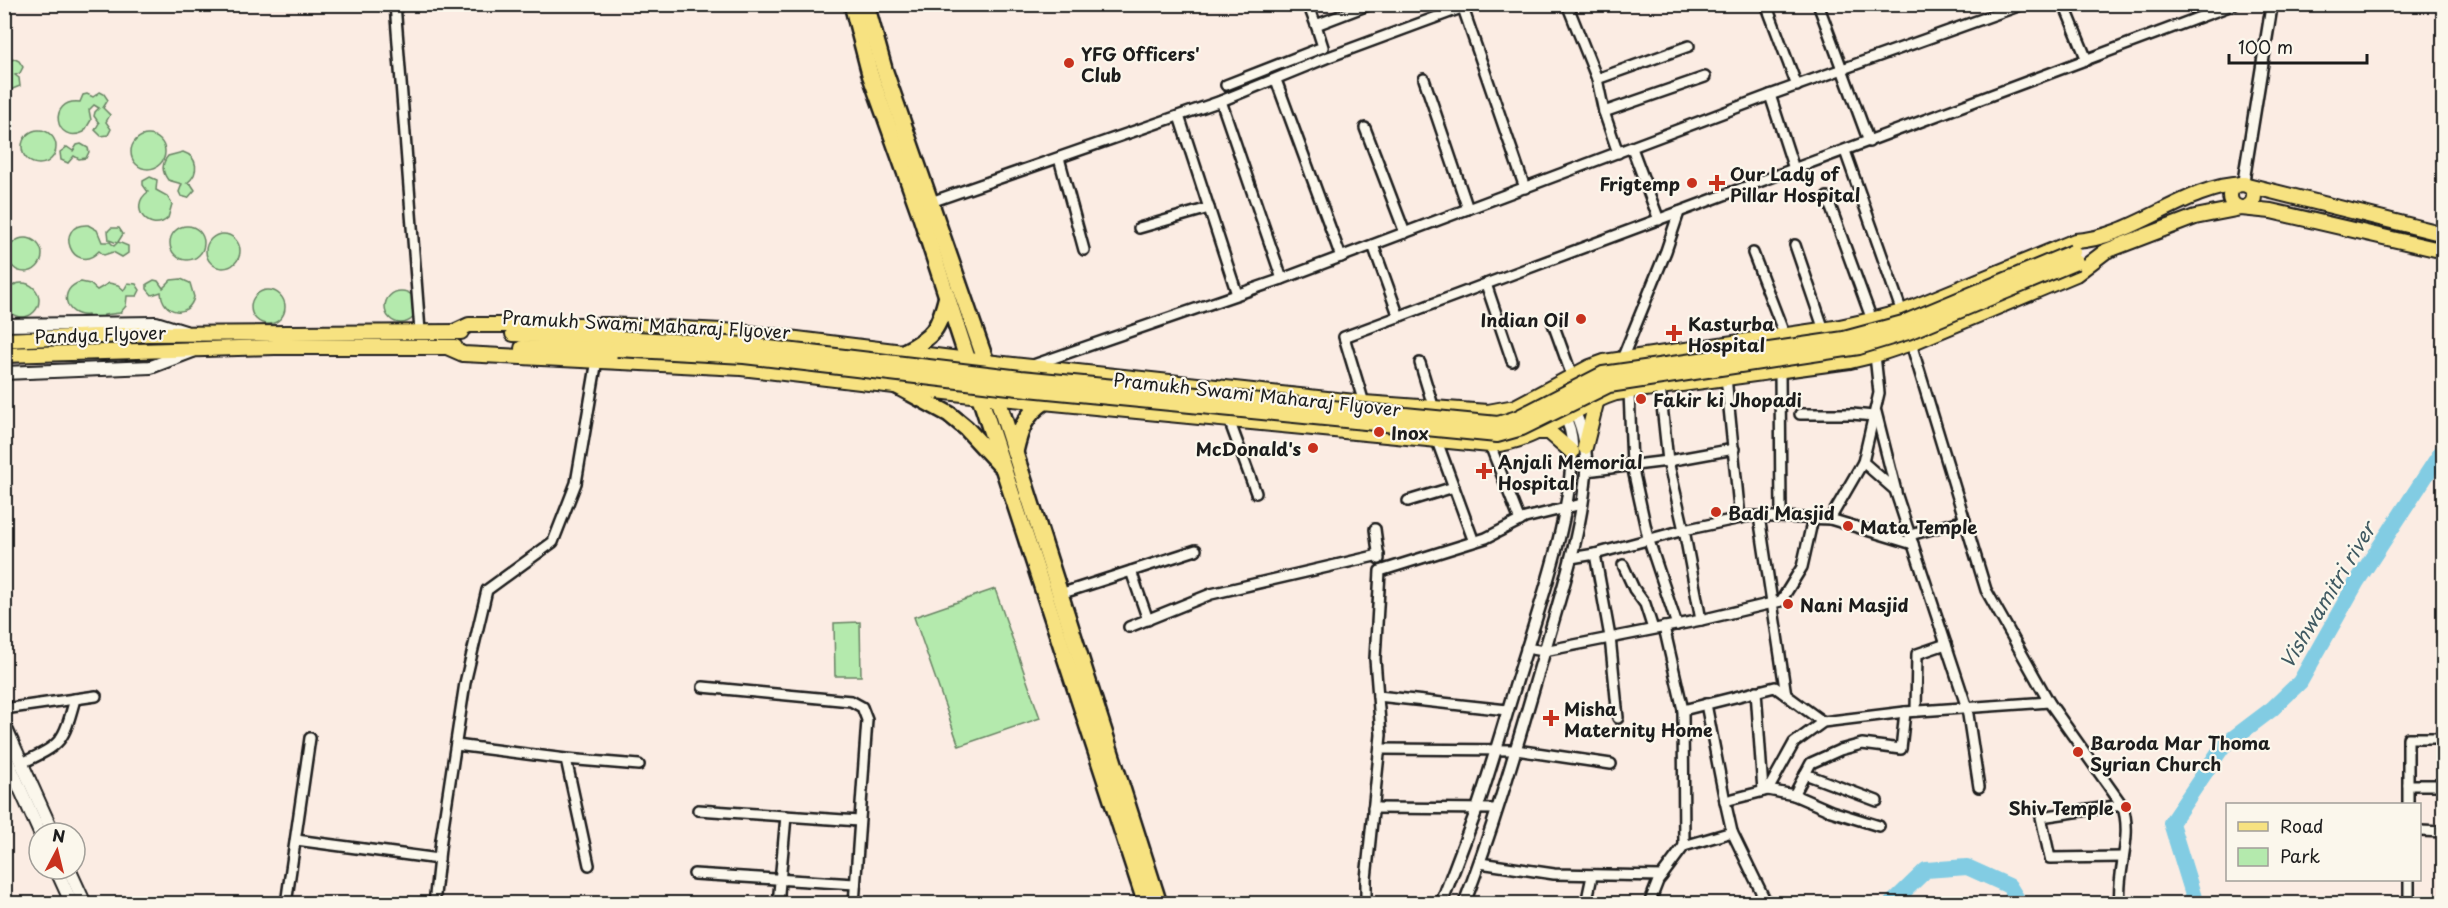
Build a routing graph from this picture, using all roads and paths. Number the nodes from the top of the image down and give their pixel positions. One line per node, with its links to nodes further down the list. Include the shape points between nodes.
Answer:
1 (395, 4): 66 (street)
2 (852, 4): 38 (highway, via 870,74)
3 (866, 4): 38 (highway)
4 (1308, 4): 14 (street)
5 (1371, 4): 14 (street)
6 (1567, 4): 20 (street)
7 (1766, 4): 23 (street)
8 (1818, 4): 17 (street)
9 (2024, 4): 17 (street)
10 (2064, 4): 16 (street)
11 (2235, 4): 16 (street)
12 (2272, 4): 35 (street)
13 (1467, 6): 21 (street); 36 (street)
14 (1316, 25): 22 (street, via 1323,47)
15 (1689, 46): 20 (street)
16 (2087, 60): 29 (street)
17 (1842, 70): 23 (street); 29 (street)
18 (1705, 77): 26 (street)
19 (1424, 79): 41 (street)
20 (1597, 79): 26 (street)
21 (1276, 80): 25 (street); 54 (street)
22 (1226, 85)
23 (1797, 86): 24 (street)
24 (1770, 95): 30 (street); 34 (street)
25 (1221, 101): 27 (street); 56 (street)
26 (1604, 112): 32 (street)
27 (1179, 116): 33 (street); 39 (street)
28 (1365, 128): 45 (street)
29 (1869, 142): 31 (street)
30 (1632, 148): 32 (street); 43 (street)
31 (1845, 150): 34 (street); 60 (street)
32 (1618, 153): 36 (street)
33 (1059, 158): 38 (street); 50 (street)
34 (1794, 169): 42 (street)
35 (2243, 184): 40 (main road, via 2233,188 2230,195); 46 (main road); 47 (main road, via 2230,184 2187,199)
36 (1525, 188): 41 (street)
37 (1827, 197): 63 (street)
38 (924, 204): 59 (highway); 81 (highway)
39 (1209, 208): 44 (street); 58 (street)
40 (2241, 208): 51 (main road, Pramukh Swami Maharaj Flyover, via 2195,217); 52 (main road, Pramukh Swami Maharaj Flyover, via 2271,211)
41 (1468, 209): 45 (street)
42 (1679, 212): 43 (street); 77 (street)
43 (1659, 220): 57 (street)
44 (1139, 228)
45 (1405, 233): 48 (street)
46 (2444, 234)
47 (2095, 240): 55 (main road, Pramukh Swami Maharaj Flyover); 60 (main road, via 2075,241)
48 (1372, 245): 54 (street); 61 (street)
49 (1795, 245): 65 (street)
50 (1084, 250)
51 (2106, 251): 55 (main road, Pramukh Swami Maharaj Flyover); 71 (main road, via 2076,274)
52 (2444, 251)
53 (1754, 253): 69 (street)
54 (1341, 257): 56 (street)
55 (2074, 257): 67 (main road, Pramukh Swami Maharaj Flyover, bridge, via 1876,332 1603,374 1517,418 1497,424 1021,378 745,345); 72 (main road, Pramukh Swami Maharaj Flyover, bridge, via 1880,341 1609,384 1522,428 1497,435 1018,388 744,356 617,349)
56 (1282, 279): 58 (street)
57 (1486, 284): 61 (street); 80 (street)
58 (1237, 294): 83 (street)
59 (947, 296): 74 (highway, via 932,335); 79 (highway)
60 (1902, 312): 63 (main road); 71 (street)
61 (1399, 317): 96 (street, via 1344,337)
62 (1551, 318): 86 (street)
63 (1872, 320): 65 (main road)
64 (4, 325): 68 (main road, via 156,323)
65 (1824, 330): 69 (main road)
66 (420, 331): 67 (main road, Pandya Flyover); 68 (main road, Pandya Flyover)
67 (454, 332): 74 (main road, via 469,326 607,325 741,332)
68 (188, 333): 70 (main road, Pandya Flyover)
69 (1785, 336): 77 (main road)
70 (4, 340)
71 (1911, 343): 76 (main road); 124 (street)
72 (447, 347): 73 (main road, Pandya Flyover); 78 (main road, via 463,354)
73 (197, 349): 75 (main road, Pandya Flyover); 85 (main road, via 151,367)
74 (904, 352): 79 (main road)
75 (4, 355)
76 (1875, 355): 84 (main road); 99 (street, via 1879,393)
77 (1622, 359): 86 (main road)
78 (597, 360): 88 (main road, via 741,368); 169 (street, via 576,483 553,542 487,590 465,683)
79 (968, 360): 81 (main road); 92 (highway)
80 (1512, 361)
81 (986, 362): 83 (main road); 93 (highway)
82 (1420, 363): 97 (street)
83 (1028, 367): 96 (main road)
84 (1779, 370): 87 (main road); 120 (street)
85 (4, 374)
86 (1572, 376): 89 (main road)
87 (1726, 377): 90 (main road); 106 (street)
88 (897, 386): 92 (main road); 111 (highway, via 949,414)
89 (1554, 386): 97 (main road, via 1501,411); 98 (street)
90 (1660, 387): 91 (main road); 108 (street)
91 (1629, 391): 94 (main road); 110 (street)
92 (980, 396): 93 (main road); 111 (highway)
93 (997, 398): 95 (main road); 107 (highway)
94 (1597, 399): 98 (main road); 105 (main road)
95 (1044, 402): 101 (main road); 107 (highway, via 1023,423)
96 (1364, 403): 97 (main road)
97 (1434, 409)
98 (1570, 413): 102 (main road); 105 (street, via 1584,433)
99 (1875, 413): 100 (street); 109 (street); 115 (street)
100 (1800, 414)
101 (1229, 420): 103 (main road); 114 (street)
102 (1535, 432): 104 (main road, via 1521,440); 105 (main road, via 1549,432)
103 (1437, 441): 104 (main road); 113 (street)
104 (1490, 446): 125 (street)
105 (1579, 449): 112 (street); 118 (street)
106 (1734, 449): 108 (street); 121 (street)
107 (1015, 454): 138 (highway)
108 (1668, 461): 110 (street); 127 (street)
109 (1863, 462): 115 (street); 123 (street)
110 (1632, 465): 112 (street); 128 (street)
111 (1004, 470): 220 (highway)
112 (1586, 471): 117 (street)
113 (1454, 487): 116 (street); 130 (street)
114 (1256, 493)
115 (1897, 494): 129 (street)
116 (1408, 501)
117 (1582, 504): 118 (street); 134 (street)
118 (1565, 509): 125 (street); 148 (street)
119 (1759, 516): 120 (street); 121 (street); 139 (street)
120 (1781, 517): 122 (street)
121 (1740, 518): 127 (street)
122 (1813, 518): 123 (street); 139 (street, via 1802,567 1781,601)
123 (1830, 519): 129 (street)
124 (1965, 520): 129 (street); 156 (street, via 1986,590)
125 (1520, 521): 130 (street)
126 (1375, 529): 133 (street)
127 (1684, 530): 128 (street); 141 (street)
128 (1648, 538): 132 (street); 142 (street)
129 (1911, 540): 147 (street)
130 (1474, 542): 137 (street)
131 (1196, 550): 136 (street)
132 (1594, 554): 134 (street); 146 (street)
133 (1379, 555): 137 (street); 140 (street, via 1211,594)
134 (1571, 558): 149 (street)
135 (1623, 565): 145 (street, via 1645,604)
136 (1131, 571): 138 (street); 140 (street)
137 (1380, 571): 154 (street, via 1375,659)
138 (1060, 594): 221 (highway)
139 (1772, 605): 141 (street); 152 (street)
140 (1148, 620): 143 (street)
141 (1701, 620): 142 (street)
142 (1677, 625): 144 (street)
143 (1130, 627)
144 (1664, 627): 145 (street); 160 (street)
145 (1653, 629): 146 (street)
146 (1610, 637): 149 (street); 164 (street)
147 (1946, 644): 158 (street); 162 (street, via 1917,654)
148 (1526, 648): 149 (street); 161 (street)
149 (1544, 651): 172 (street)
150 (703, 687): 195 (street, via 851,701 862,707 867,720)
151 (1756, 691): 152 (street, via 1775,687); 157 (street); 182 (street)
152 (1786, 695): 165 (street)
153 (96, 696): 155 (street)
154 (1378, 696): 161 (street); 170 (street)
155 (75, 699): 159 (street); 175 (street, via 60,741 48,751)
156 (2049, 702): 158 (street); 187 (street)
157 (1706, 704): 160 (street); 184 (street)
158 (1967, 708): 162 (street); 181 (street)
159 (4, 709)
160 (1683, 710): 201 (street)
161 (1507, 711): 171 (street)
162 (1916, 711): 163 (street)
163 (1905, 712): 165 (street); 178 (street, via 1901,749 1862,744 1811,763)
164 (1618, 718)
165 (1823, 722): 182 (street, via 1794,743)
166 (4, 724): 175 (main road)
167 (310, 738): 200 (street)
168 (2444, 738): 179 (street, via 2408,738)
169 (456, 745): 174 (street); 203 (street)
170 (1380, 750): 171 (street); 188 (street)
171 (1496, 750): 172 (street); 189 (street)
172 (1516, 750): 176 (street); 190 (street)
173 (4, 753): 193 (main road)
174 (566, 759): 177 (street); 205 (street)
175 (21, 762): 194 (main road)
176 (1611, 764)
177 (639, 765)
178 (1805, 774): 183 (street); 185 (street)
179 (2408, 785): 180 (street); 186 (street)
180 (2444, 785)
181 (1979, 787)
182 (1766, 790): 183 (street); 184 (street)
183 (1794, 795): 196 (street)
184 (1725, 801): 198 (street)
185 (1877, 801)
186 (2408, 803)
187 (2122, 805): 202 (street, via 2127,819); 202 (street, via 2041,817 2050,858)
188 (1373, 808): 189 (street); 222 (street)
189 (1477, 808): 190 (street); 223 (street)
190 (1497, 809): 204 (street)
191 (698, 810): 192 (street)
192 (786, 816): 195 (street); 209 (street)
193 (35, 821)
194 (48, 821)
195 (860, 821): 213 (street)
196 (1879, 826)
197 (2421, 831): 199 (street)
198 (1732, 832): 201 (street); 227 (street)
199 (2444, 832)
200 (296, 840): 203 (street); 216 (street)
201 (1684, 846): 208 (street)
202 (2123, 857): 228 (street)
203 (439, 859): 217 (street)
204 (1480, 863): 207 (street); 224 (street)
205 (589, 865)
206 (694, 874): 209 (street)
207 (1592, 876): 208 (street); 225 (street)
208 (1662, 876): 226 (street)
209 (780, 879): 213 (street); 218 (street)
210 (62, 881): 214 (main road)
211 (75, 881): 215 (main road)
212 (2409, 881): 229 (street)
213 (855, 884): 219 (street)
214 (72, 903)
215 (85, 903)
216 (286, 903)
217 (434, 903)
218 (778, 903)
219 (854, 903)
220 (1146, 903)
221 (1159, 903)
222 (1366, 903)
223 (1441, 903)
224 (1464, 903)
225 (1586, 903)
226 (1649, 903)
227 (1767, 903)
228 (2120, 903)
229 (2409, 903)

